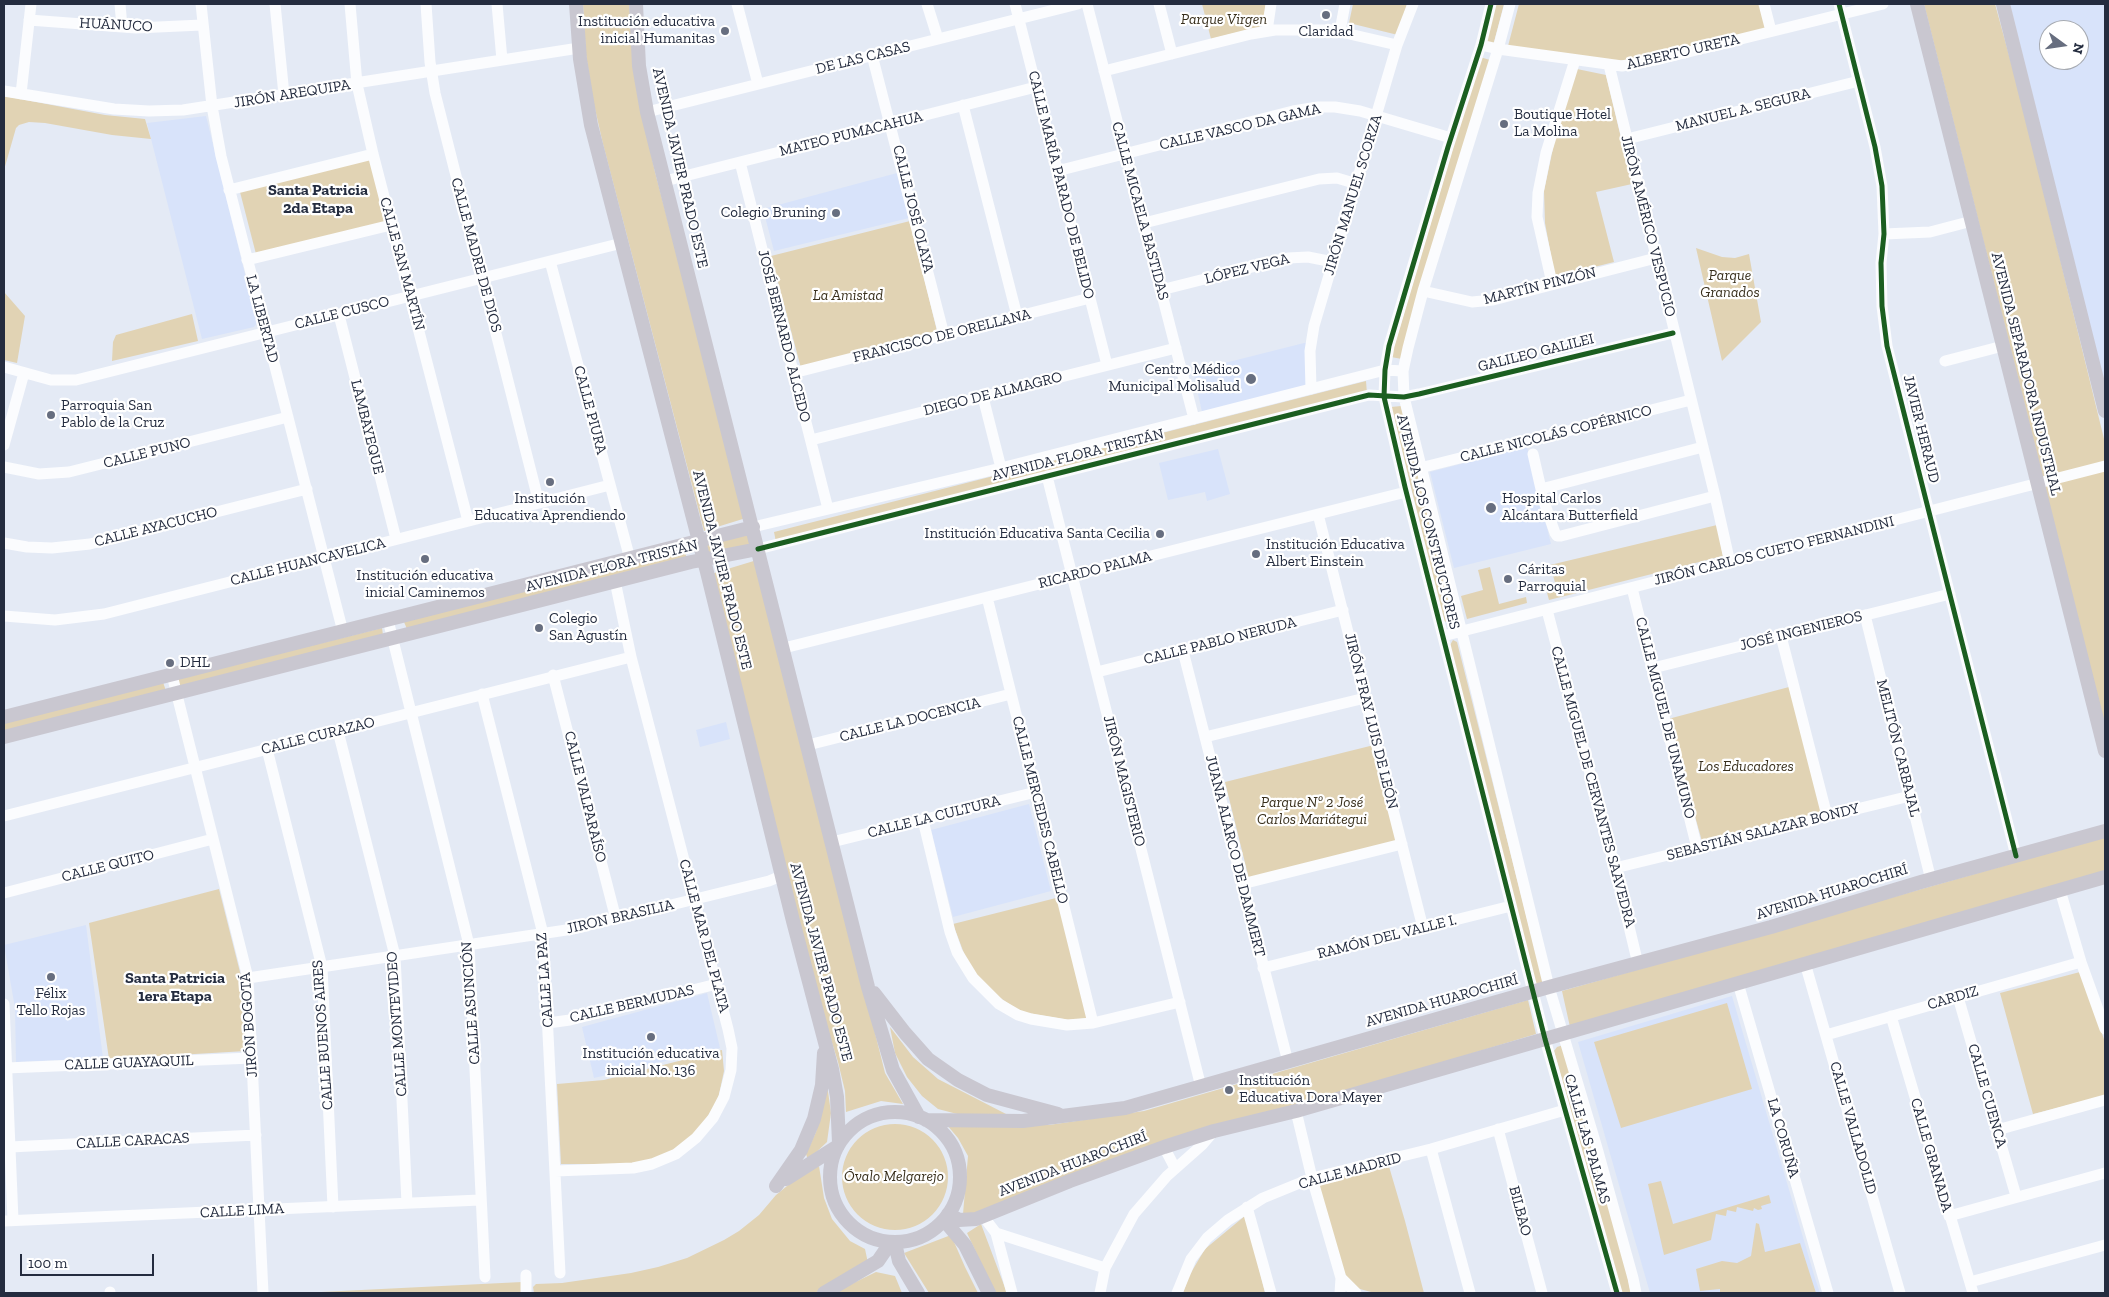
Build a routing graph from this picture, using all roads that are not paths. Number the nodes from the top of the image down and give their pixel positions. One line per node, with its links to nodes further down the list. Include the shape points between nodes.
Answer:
1 (30, 4): 27 (street)
2 (120, 4): 29 (street)
3 (201, 4): 28 (street, LA LIBERTAD)
4 (275, 4): 51 (street)
5 (350, 4): 46 (street, CALLE SAN MARTÍN)
6 (426, 4): 44 (street, CALLE MADRE DE DIOS)
7 (497, 4): 40 (street)
8 (576, 4): 36 (main road, AVENIDA JAVIER PRADO ESTE)
9 (636, 4): 54 (main road, AVENIDA JAVIER PRADO ESTE, via 638,52)
10 (737, 4): 47 (street)
11 (927, 4): 33 (street)
12 (1015, 4): 26 (street, CALLE MARÍA PARADO DE BELIDO)
13 (1078, 4): 26 (street, DE LAS CASAS)
14 (1087, 4): 43 (street, CALLE MICAELA BASTIDAS)
15 (1159, 4): 38 (street)
16 (1271, 4): 30 (street)
17 (1345, 4): 31 (street)
18 (1413, 4): 34 (street, JIRÓN MANUEL SCORZA)
19 (1491, 4): 35 (street, AVENIDA LOS CONSTRUCTORES)
20 (1510, 4): 37 (street, AVENIDA LOS CONSTRUCTORES)
21 (1764, 4): 32 (street)
22 (1883, 4): 25 (street, ALBERTO URETA)
23 (1917, 4): 66 (main road, AVENIDA SEPARADORA INDUSTRIAL)
24 (2003, 4): 100 (main road)
25 (1841, 9): 32 (street, ALBERTO URETA); 45 (street, JAVIER HERAUD)
26 (1019, 19): 33 (street, DE LAS CASAS); 48 (street, CALLE MARÍA PARADO DE BELIDO)
27 (29, 20): 29 (street, HUÁNUCO); 50 (street)
28 (202, 26): 29 (street, HUÁNUCO); 53 (street, LA LIBERTAD)
29 (122, 27)
30 (1267, 31): 31 (street); 38 (street)
31 (1340, 31): 34 (street)
32 (1771, 31): 42 (street, ALBERTO URETA, via 1660,59 1622,66)
33 (938, 39): 39 (street, DE LAS CASAS)
34 (1397, 45): 55 (street, JIRÓN MANUEL SCORZA)
35 (1481, 45): 37 (street, ALBERTO URETA); 57 (street, AVENIDA LOS CONSTRUCTORES)
36 (579, 48): 40 (street, JIRÓN AREQUIPA); 70 (main road, AVENIDA JAVIER PRADO ESTE, via 591,125)
37 (1498, 49): 41 (street, ALBERTO URETA); 78 (street, AVENIDA LOS CONSTRUCTORES)
38 (1172, 54): 43 (street)
39 (872, 55): 47 (street, DE LAS CASAS); 56 (street, CALLE JOSÉ OLAYA)
40 (502, 60): 44 (street, JIRÓN AREQUIPA)
41 (1575, 60): 42 (street, ALBERTO URETA); 76 (street, via 1546,153 1538,194 1537,217)
42 (1609, 65): 58 (street, JIRÓN AMÉRICO VESPUCIO)
43 (1104, 71): 59 (street, CALLE MICAELA BASTIDAS)
44 (432, 72): 46 (street, JIRÓN AREQUIPA); 75 (street, CALLE MADRE DE DIOS, via 444,134)
45 (1858, 81): 58 (street, MANUEL A. SEGURA); 69 (street, JAVIER HERAUD, via 1882,186)
46 (357, 84): 51 (street, JIRÓN AREQUIPA); 60 (street, CALLE SAN MARTÍN)
47 (758, 84): 54 (street, DE LAS CASAS)
48 (1036, 87): 52 (street, MATEO PUMACAHUA); 62 (street, CALLE MARÍA PARADO DE BELIDO)
49 (4, 91): 50 (street, JIRÓN AREQUIPA)
50 (22, 94): 53 (street, JIRÓN AREQUIPA, via 149,111)
51 (284, 95): 53 (street, JIRÓN AREQUIPA)
52 (963, 105): 56 (street, MATEO PUMACAHUA); 82 (street)
53 (212, 106): 65 (street, LA LIBERTAD)
54 (647, 112): 63 (main road, AVENIDA JAVIER PRADO ESTE)
55 (1377, 115): 57 (street, CALLE VASCO DA GAMA); 59 (street, CALLE VASCO DA GAMA, via 1336,107 1306,109); 64 (street, JIRÓN MANUEL SCORZA)
56 (890, 124): 61 (street, MATEO PUMACAHUA); 85 (street, CALLE JOSÉ OLAYA)
57 (1451, 138): 91 (street, AVENIDA LOS CONSTRUCTORES, via 1389,346)
58 (1627, 139): 71 (street, JIRÓN AMÉRICO VESPUCIO)
59 (1126, 153): 62 (street, CALLE VASCO DA GAMA); 67 (street, CALLE MICAELA BASTIDAS)
60 (373, 154): 65 (street); 68 (street, CALLE SAN MARTÍN)
61 (740, 162): 63 (street, MATEO PUMACAHUA); 94 (street, JOSÉ BERNARDO ALCEDO)
62 (1057, 171): 80 (street, CALLE MARÍA PARADO DE BELIDO)
63 (665, 181): 123 (main road, AVENIDA JAVIER PRADO ESTE)
64 (1356, 184): 67 (street, via 1337,178 1319,179); 74 (street, JIRÓN MANUEL SCORZA)
65 (229, 190): 72 (street, LA LIBERTAD)
66 (1972, 221): 69 (street, via 1930,232); 86 (main road, AVENIDA SEPARADORA INDUSTRIAL)
67 (1144, 223): 77 (street, CALLE MICAELA BASTIDAS)
68 (391, 225): 72 (street); 79 (street, CALLE SAN MARTÍN)
69 (1884, 234): 120 (street, JAVIER HERAUD, via 1881,263 1887,346)
70 (622, 243): 73 (street, CALLE CUSCO); 125 (main road, AVENIDA JAVIER PRADO ESTE)
71 (1656, 258): 76 (street, MARTÍN PINZÓN); 84 (street, JIRÓN AMÉRICO VESPUCIO)
72 (247, 260): 83 (street, LA LIBERTAD)
73 (550, 261): 75 (street, CALLE CUSCO); 113 (street, CALLE PIURA)
74 (1333, 262): 77 (street, LÓPEZ VEGA, via 1295,257); 95 (street, JIRÓN MANUEL SCORZA, via 1314,326 1310,351)
75 (482, 278): 79 (street, CALLE CUSCO); 118 (street, CALLE MADRE DE DIOS)
76 (1552, 283): 78 (street, MARTÍN PINZÓN, via 1493,300 1472,302)
77 (1161, 290): 87 (street, CALLE MICAELA BASTIDAS)
78 (1423, 291): 92 (street, AVENIDA LOS CONSTRUCTORES)
79 (410, 296): 81 (street, CALLE CUSCO); 122 (street, CALLE SAN MARTÍN)
80 (1090, 298): 82 (street, FRANCISCO DE ORELLANA); 89 (street, CALLE MARÍA PARADO DE BELIDO)
81 (339, 315): 83 (street, CALLE CUSCO); 124 (street, LAMBAYEQUE)
82 (1017, 316): 85 (street, FRANCISCO DE ORELLANA)
83 (266, 333): 93 (street, CALLE CUSCO, via 76,380 51,380); 101 (street, LA LIBERTAD)
84 (1674, 333): 96 (street, GALILEO GALILEI); 99 (street, JIRÓN AMÉRICO VESPUCIO)
85 (944, 335): 94 (street, FRANCISCO DE ORELLANA)
86 (2003, 346): 88 (street); 112 (main road, AVENIDA SEPARADORA INDUSTRIAL)
87 (1176, 348): 89 (street, DIEGO DE ALMAGRO); 102 (street, CALLE MICAELA BASTIDAS)
88 (1945, 361)
89 (1107, 366): 97 (street, DIEGO DE ALMAGRO)
90 (4, 367): 93 (street, CALLE CUSCO)
91 (1385, 370): 92 (street, AVENIDA FLORA TRISTÁN); 95 (street, AVENIDA FLORA TRISTÁN); 98 (street, AVENIDA LOS CONSTRUCTORES)
92 (1403, 371): 96 (street, AVENIDA LOS CONSTRUCTORES)
93 (24, 373): 104 (street)
94 (793, 373): 103 (street, JOSÉ BERNARDO ALCEDO)
95 (1311, 389): 102 (street, AVENIDA FLORA TRISTÁN)
96 (1404, 396): 98 (street, AVENIDA FLORA TRISTÁN); 110 (street, AVENIDA LOS CONSTRUCTORES)
97 (984, 397): 103 (street, DIEGO DE ALMAGRO); 109 (street)
98 (1384, 397): 111 (street, AVENIDA FLORA TRISTÁN, via 1369,395); 116 (street, AVENIDA LOS CONSTRUCTORES)
99 (1691, 400): 105 (street, JIRÓN AMÉRICO VESPUCIO); 110 (street, CALLE NICOLÁS COPÉRNICO)
100 (2105, 406)
101 (288, 417): 108 (street, CALLE PUNO, via 69,472 39,474); 114 (street, LA LIBERTAD)
102 (1194, 419): 109 (street, AVENIDA FLORA TRISTÁN)
103 (811, 440): 119 (street, JOSÉ BERNARDO ALCEDO)
104 (4, 445)
105 (1703, 447): 115 (street); 117 (street, JIRÓN AMÉRICO VESPUCIO)
106 (1533, 454): 115 (street)
107 (2105, 466): 112 (street, JIRÓN CARLOS CUETO FERNANDINI)
108 (4, 467)
109 (1001, 468): 119 (street, AVENIDA FLORA TRISTÁN)
110 (1420, 468): 143 (street, AVENIDA LOS CONSTRUCTORES)
111 (1048, 476): 127 (street, AVENIDA FLORA TRISTÁN); 132 (street, JIRÓN MAGISTERIO)
112 (2037, 484): 120 (street, JIRÓN CARLOS CUETO FERNANDINI); 165 (main road, AVENIDA SEPARADORA INDUSTRIAL)
113 (610, 485): 118 (street, CALLE HUANCAVELICA); 129 (street, CALLE PIURA)
114 (307, 489): 126 (street, CALLE AYACUCHO, via 90,544 52,548); 128 (street, LA LIBERTAD)
115 (1541, 489): 117 (street, via 1557,536)
116 (1406, 492): 121 (street, RICARDO PALMA); 144 (street, AVENIDA LOS CONSTRUCTORES)
117 (1715, 496): 131 (street, JIRÓN AMÉRICO VESPUCIO)
118 (539, 503): 122 (street, CALLE HUANCAVELICA)
119 (828, 510): 123 (street, AVENIDA FLORA TRISTÁN)
120 (1929, 512): 131 (street, JIRÓN CARLOS CUETO FERNANDINI); 135 (street, JAVIER HERAUD)
121 (1318, 514): 132 (street, RICARDO PALMA); 137 (street, JIRÓN FRAY LUIS DE LEÓN)
122 (468, 521): 124 (street, CALLE HUANCAVELICA)
123 (753, 527): 125 (main road, AVENIDA FLORA TRISTÁN); 127 (main road, AVENIDA JAVIER PRADO ESTE)
124 (396, 539): 128 (street, CALLE HUANCAVELICA)
125 (698, 541): 129 (main road, AVENIDA FLORA TRISTÁN); 130 (main road, AVENIDA JAVIER PRADO ESTE)
126 (4, 543)
127 (758, 548): 130 (main road, AVENIDA FLORA TRISTÁN); 147 (main road, AVENIDA JAVIER PRADO ESTE)
128 (325, 558): 140 (street, CALLE HUANCAVELICA, via 96,615 48,620); 142 (street, LA LIBERTAD)
129 (630, 559): 141 (main road, AVENIDA FLORA TRISTÁN)
130 (703, 560): 133 (main road, AVENIDA FLORA TRISTÁN); 179 (main road, AVENIDA JAVIER PRADO ESTE)
131 (1730, 563): 134 (street, JIRÓN CARLOS CUETO FERNANDINI)
132 (1073, 575): 136 (street, RICARDO PALMA); 151 (street, JIRÓN MAGISTERIO)
133 (615, 581): 146 (main road, AVENIDA FLORA TRISTÁN); 149 (street, CALLE MAR DEL PLATA)
134 (1632, 588): 138 (street, JIRÓN CARLOS CUETO FERNANDINI); 150 (street, CALLE MIGUEL DE UNAMUNO)
135 (1950, 594): 139 (street, JOSÉ INGENIEROS); 177 (street, JAVIER HERAUD)
136 (987, 597): 147 (street, RICARDO PALMA); 156 (street, CALLE MERCEDES CABELLO)
137 (1343, 610): 148 (street, CALLE PABLO NERUDA); 157 (street, JIRÓN FRAY LUIS DE LEÓN)
138 (1547, 610): 143 (street, JIRÓN CARLOS CUETO FERNANDINI); 178 (street, CALLE MIGUEL DE CERVANTES SAAVEDRA)
139 (1865, 615): 145 (street, JOSÉ INGENIEROS); 168 (street, MELITÓN CARBAJAL)
140 (4, 616)
141 (388, 620): 142 (main road, AVENIDA FLORA TRISTÁN); 146 (street, CALLE ASUNCIÓN)
142 (343, 632): 152 (main road, AVENIDA FLORA TRISTÁN)
143 (1461, 632): 144 (street, JIRÓN CARLOS CUETO FERNANDINI); 201 (street, AVENIDA LOS CONSTRUCTORES)
144 (1443, 636): 186 (street, AVENIDA LOS CONSTRUCTORES)
145 (1781, 636): 150 (street, JOSÉ INGENIEROS); 170 (street)
146 (392, 638): 154 (main road, AVENIDA FLORA TRISTÁN); 158 (street, CALLE ASUNCIÓN)
147 (784, 648): 163 (main road, AVENIDA JAVIER PRADO ESTE)
148 (1183, 650): 151 (street, CALLE PABLO NERUDA); 162 (street, JUANA ALARCO DE DAMMERT)
149 (632, 656): 153 (street, CALLE CURAZAO); 185 (street, CALLE MAR DEL PLATA)
150 (1653, 668): 176 (street, CALLE MIGUEL DE UNAMUNO)
151 (1097, 672): 204 (street, JIRÓN MAGISTERIO)
152 (172, 675): 154 (street, JIRÓN BOGOTÁ); 159 (main road, AVENIDA FLORA TRISTÁN)
153 (554, 675): 155 (street, CALLE CURAZAO); 187 (street, CALLE VALPARAÍSO)
154 (177, 693): 161 (main road, AVENIDA FLORA TRISTÁN); 166 (street, JIRÓN BOGOTÁ)
155 (482, 694): 158 (street, CALLE CURAZAO); 189 (street, CALLE LA PAZ)
156 (1011, 694): 163 (street, CALLE LA DOCENCIA); 167 (street, CALLE MERCEDES CABELLO)
157 (1365, 698): 162 (street); 175 (street, JIRÓN FRAY LUIS DE LEÓN)
158 (410, 712): 160 (street, CALLE CURAZAO); 190 (street, CALLE ASUNCIÓN)
159 (4, 717)
160 (338, 731): 164 (street, CALLE CURAZAO); 191 (street, CALLE MONTEVIDEO)
161 (4, 737)
162 (1205, 737): 182 (street, JUANA ALARCO DE DAMMERT)
163 (808, 745): 174 (main road, AVENIDA JAVIER PRADO ESTE)
164 (266, 749): 166 (street, CALLE CURAZAO); 195 (street, CALLE BUENOS AIRES)
165 (2105, 751)
166 (194, 767): 169 (street, CALLE CURAZAO); 173 (street, JIRÓN BOGOTÁ)
167 (1036, 792): 171 (street, CALLE LA CULTURA); 209 (street, CALLE MERCEDES CABELLO)
168 (1910, 796): 170 (street, SEBASTIÁN SALAZAR BONDY); 181 (street, MELITÓN CARBAJAL)
169 (4, 816)
170 (1827, 816): 176 (street, SEBASTIÁN SALAZAR BONDY)
171 (923, 820): 174 (street, CALLE LA CULTURA); 209 (street, via 953,942 978,985 999,1004 1024,1017 1058,1024)
172 (2105, 831): 177 (main road, AVENIDA HUAROCHIRÍ)
173 (213, 839): 184 (street, CALLE QUITO); 197 (street, JIRÓN BOGOTÁ)
174 (832, 842): 200 (main road, AVENIDA JAVIER PRADO ESTE)
175 (1402, 844): 182 (street); 188 (street, JIRÓN FRAY LUIS DE LEÓN)
176 (1697, 848): 178 (street, SEBASTIÁN SALAZAR BONDY)
177 (2016, 856): 181 (main road, AVENIDA HUAROCHIRÍ)
178 (1615, 868): 194 (street, CALLE MIGUEL DE CERVANTES SAAVEDRA)
179 (781, 876): 185 (street, JIRON BRASILIA); 208 (main road, AVENIDA JAVIER PRADO ESTE)
180 (2105, 877): 183 (main road, AVENIDA HUAROCHIRÍ)
181 (1931, 880): 194 (main road, AVENIDA HUAROCHIRÍ)
182 (1242, 884): 196 (street, JUANA ALARCO DE DAMMERT)
183 (2060, 890): 192 (street); 193 (main road, AVENIDA HUAROCHIRÍ)
184 (4, 893)
185 (694, 900): 187 (street, JIRON BRASILIA); 199 (street, CALLE MAR DEL PLATA)
186 (1510, 906): 188 (street, RAMÓN DEL VALLE I.); 202 (street, AVENIDA LOS CONSTRUCTORES)
187 (616, 919): 189 (street, JIRON BRASILIA)
188 (1423, 928): 196 (street, RAMÓN DEL VALLE I.)
189 (543, 934): 190 (street, JIRON BRASILIA); 207 (street, CALLE LA PAZ)
190 (469, 945): 191 (street, JIRON BRASILIA); 236 (street, CALLE ASUNCIÓN)
191 (395, 956): 195 (street, JIRON BRASILIA); 237 (street, CALLE MONTEVIDEO)
192 (2081, 962): 203 (street, CARDIZ); 210 (street)
193 (1805, 963): 198 (main road, AVENIDA HUAROCHIRÍ); 212 (street, CALLE VALLADOLID)
194 (1638, 964): 201 (main road, AVENIDA HUAROCHIRÍ)
195 (322, 967): 197 (street, JIRON BRASILIA); 238 (street, CALLE BUENOS AIRES)
196 (1263, 968): 215 (street, JUANA ALARCO DE DAMMERT)
197 (248, 978): 214 (street, JIRÓN BOGOTÁ)
198 (1738, 983): 211 (main road, AVENIDA HUAROCHIRÍ); 271 (street, LA CORUÑA)
199 (717, 984): 207 (street, CALLE BERMUDAS); 232 (street, CALLE MAR DEL PLATA, via 732,1048 731,1070 721,1104 705,1129 681,1150 646,1166)
200 (868, 987): 221 (main road, via 928,1059 958,1080 987,1095); 222 (main road, AVENIDA JAVIER PRADO ESTE, via 893,1070)
201 (1549, 987): 202 (main road, AVENIDA HUAROCHIRÍ); 211 (street, CALLE LAS PALMAS)
202 (1534, 991): 213 (street, CALLE LAS PALMAS); 215 (main road, AVENIDA HUAROCHIRÍ)
203 (1958, 997): 206 (street, CARDIZ); 224 (street, CALLE CUENCA)
204 (1180, 1002): 209 (street); 217 (street, JIRÓN MAGISTERIO)
205 (4, 1004): 216 (street)
206 (1891, 1016): 212 (street, CARDIZ); 243 (street, CALLE GRANADA)
207 (548, 1023): 232 (street, CALLE LA PAZ)
208 (819, 1023): 227 (main road, AVENIDA JAVIER PRADO ESTE, via 835,1083); 227 (main road, via 824,1050 822,1085 814,1119 801,1150 776,1186)
209 (1093, 1023)
210 (2105, 1029)
211 (1563, 1034): 213 (main road, AVENIDA HUAROCHIRÍ); 270 (street, CALLE LAS PALMAS)
212 (1826, 1035): 272 (street, CALLE VALLADOLID)
213 (1545, 1039): 219 (street, CALLE LAS PALMAS); 220 (main road, AVENIDA HUAROCHIRÍ)
214 (252, 1058): 216 (street, CALLE GUAYAQUIL); 226 (street, JIRÓN BOGOTÁ)
215 (1288, 1062): 217 (main road, AVENIDA HUAROCHIRÍ)
216 (6, 1068): 228 (street)
217 (1201, 1087): 221 (main road, AVENIDA HUAROCHIRÍ, via 1125,1108)
218 (2105, 1100): 224 (street)
219 (1565, 1110): 223 (street, CALLE MADRID); 269 (street, CALLE LAS PALMAS)
220 (1296, 1112): 225 (main road, AVENIDA HUAROCHIRÍ); 234 (street)
221 (1067, 1116): 222 (main road, AVENIDA HUAROCHIRÍ, via 992,1122)
222 (922, 1118): 227 (main road, via 896,1112 873,1116 854,1127); 244 (main road, via 948,1141 958,1162 959,1185)
223 (1498, 1129): 230 (street, CALLE MADRID); 268 (street, BILBAO)
224 (1997, 1130): 235 (street, CALLE CUENCA)
225 (1214, 1131): 229 (main road, AVENIDA HUAROCHIRÍ); 231 (street)
226 (256, 1135): 228 (street, CALLE CARACAS); 241 (street, JIRÓN BOGOTÁ)
227 (839, 1145): 247 (main road, via 830,1177 838,1209 860,1232)
228 (10, 1147): 245 (street)
229 (1164, 1147): 231 (street); 240 (main road, AVENIDA HUAROCHIRÍ)
230 (1430, 1149): 234 (street, CALLE MADRID); 267 (street)
231 (1175, 1168): 249 (street, via 1134,1214)
232 (555, 1170): 250 (street, CALLE LA PAZ)
233 (2105, 1173): 235 (street)
234 (1312, 1178): 239 (street, CALLE MADRID); 253 (street)
235 (2016, 1196): 243 (street)
236 (480, 1200): 237 (street, CALLE LIMA); 252 (street, CALLE ASUNCIÓN)
237 (407, 1203): 238 (street, CALLE LIMA)
238 (333, 1207): 241 (street, CALLE LIMA)
239 (1247, 1207): 263 (street, CALLE MADRID, via 1207,1238 1192,1259); 264 (street)
240 (1003, 1208): 242 (main road, AVENIDA HUAROCHIRÍ); 246 (street)
241 (259, 1210): 245 (street, CALLE LIMA); 256 (street, JIRÓN BOGOTÁ)
242 (983, 1216): 244 (main road, AVENIDA HUAROCHIRÍ, via 967,1221); 246 (street)
243 (1949, 1216): 255 (street, CALLE GRANADA)
244 (946, 1217): 247 (main road, via 923,1236); 260 (main road, via 965,1245)
245 (8, 1220)
246 (996, 1233): 249 (street); 261 (street)
247 (893, 1242): 254 (main road); 258 (main road, via 878,1261)
248 (2105, 1245): 255 (street)
249 (1105, 1268): 262 (street)
250 (560, 1273)
251 (526, 1275): 257 (street)
252 (484, 1276)
253 (1341, 1278): 265 (street); 266 (street)
254 (911, 1287): 259 (main road)
255 (1972, 1288)
256 (263, 1289)
257 (526, 1293)
258 (824, 1293)
259 (918, 1293)
260 (989, 1293)
261 (1012, 1293)
262 (1100, 1293)
263 (1177, 1293)
264 (1271, 1293)
265 (1340, 1293)
266 (1356, 1293)
267 (1470, 1293)
268 (1542, 1293)
269 (1617, 1293)
270 (1636, 1293)
271 (1828, 1293)
272 (1900, 1293)

